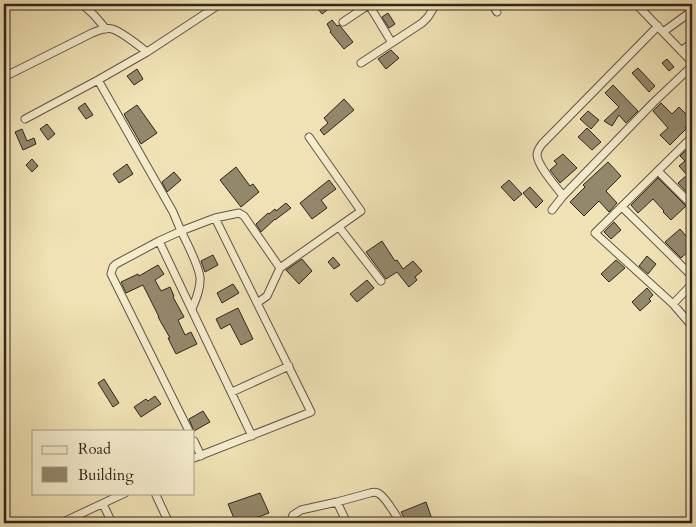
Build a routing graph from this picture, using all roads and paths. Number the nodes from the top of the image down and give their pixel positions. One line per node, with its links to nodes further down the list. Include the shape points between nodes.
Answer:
1 (82, 4): 10 (street)
2 (220, 4): 15 (street)
3 (369, 4): 9 (street); 12 (street)
4 (436, 4): 12 (street, via 422,24)
5 (492, 4): 8 (street)
6 (636, 4): 11 (street)
7 (692, 11): 11 (street)
8 (497, 12)
9 (343, 22)
10 (106, 29): 15 (street, via 119,32); 19 (street)
11 (661, 29): 14 (street); 25 (street, via 538,150 539,164)
12 (392, 43): 17 (street)
13 (692, 43): 14 (street)
14 (681, 51): 16 (street)
15 (148, 52): 20 (street)
16 (692, 62)
17 (361, 63)
18 (692, 66): 25 (street)
19 (4, 77)
20 (98, 80): 21 (street); 31 (street)
21 (26, 119)
22 (310, 137): 30 (street, via 361,211)
23 (691, 141): 24 (street)
24 (658, 171): 26 (street); 27 (street)
25 (563, 196): 28 (street)
26 (692, 206)
27 (622, 207): 34 (street); 38 (street, via 595,232)
28 (552, 210)
29 (216, 218): 31 (street); 33 (street, via 242,214); 37 (street)
30 (339, 226): 33 (street); 35 (street)
31 (181, 231): 32 (street); 39 (street, via 200,277)
32 (159, 241): 39 (street); 43 (street, via 116,264 111,274)
33 (280, 268): 37 (street, via 267,296)
34 (692, 276)
35 (381, 281)
36 (692, 284): 38 (street)
37 (258, 304): 41 (street)
38 (673, 304): 40 (street)
39 (192, 309): 42 (street)
40 (692, 326)
41 (288, 366): 42 (street); 44 (street, via 311,412)
42 (232, 392): 44 (street)
43 (189, 430)
44 (252, 436): 45 (street)
45 (197, 457)
46 (123, 494): 49 (street)
47 (156, 494): 52 (street)
48 (337, 502): 53 (street, via 301,510 293,515); 54 (street); 55 (street, via 375,492)
49 (103, 504): 50 (street); 51 (street)
50 (61, 523)
51 (112, 523)
52 (170, 523)
53 (292, 523)
54 (347, 523)
55 (401, 523)

